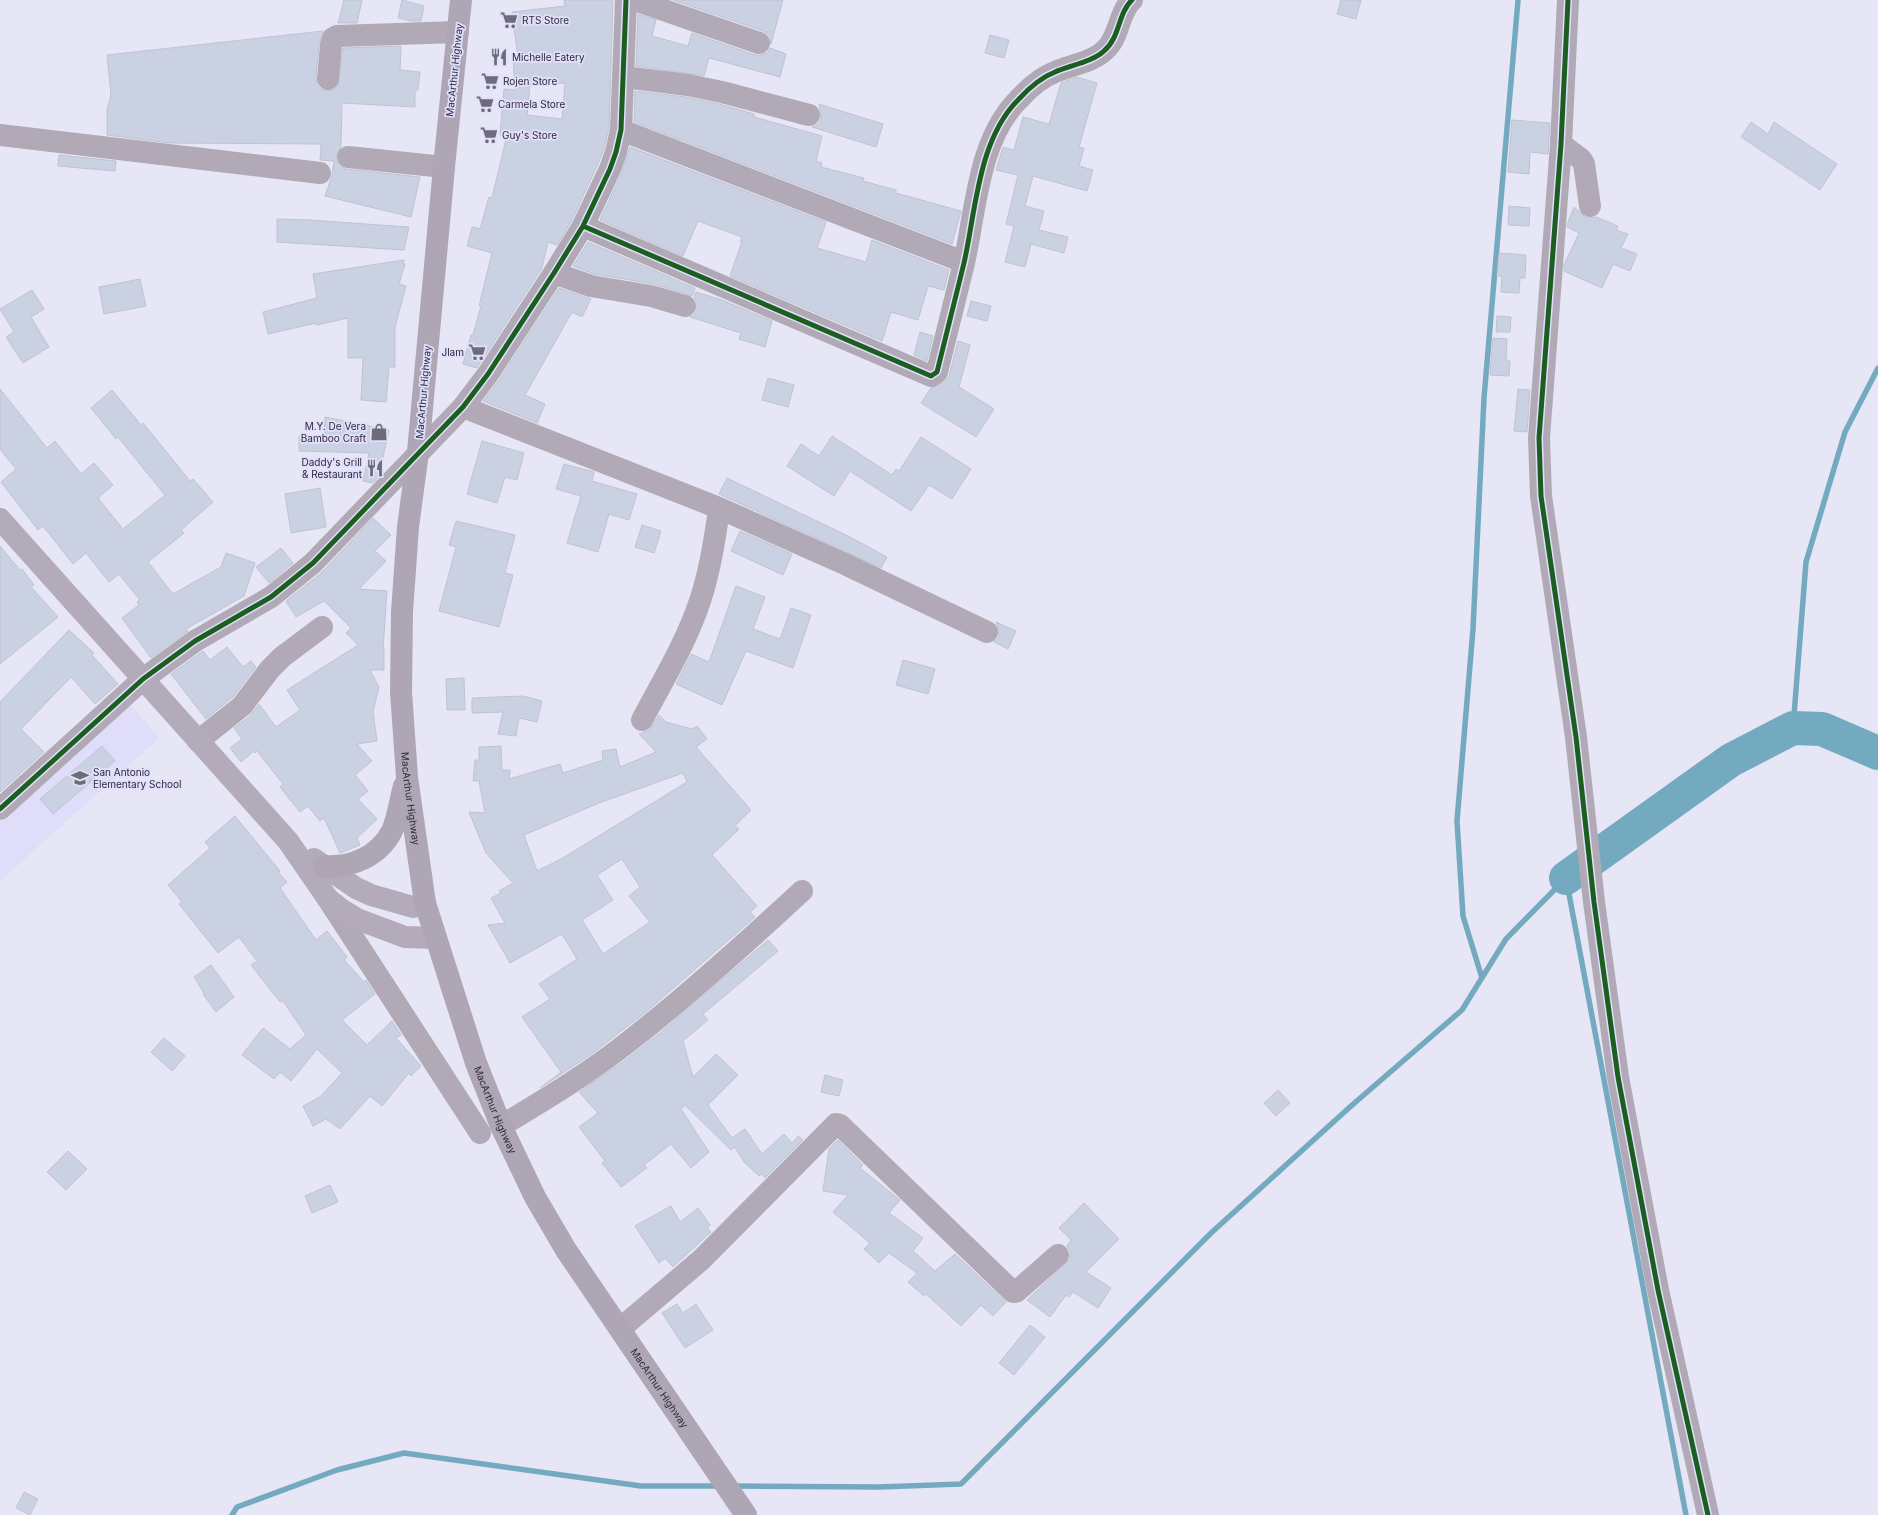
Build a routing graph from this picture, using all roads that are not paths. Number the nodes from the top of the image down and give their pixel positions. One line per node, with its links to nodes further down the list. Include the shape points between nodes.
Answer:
1 (461, 0): 6 (highway, MacArthur Highway)
2 (626, 0): 8 (street)
3 (635, 0): 7 (street)
4 (1132, 0): 19 (street, via 1124,12 1113,42 1105,51 1053,73 1033,86 1018,100 1004,119 986,159 974,204)
5 (1568, 0): 13 (street)
6 (458, 32): 9 (street, via 337,36 333,38 331,45); 15 (highway, MacArthur Highway)
7 (759, 43)
8 (624, 77): 10 (street, via 716,90); 11 (street)
9 (328, 79)
10 (809, 115)
11 (621, 130): 18 (street, via 610,169); 19 (street)
12 (0, 135): 16 (street)
13 (1561, 144): 17 (street, via 1584,164); 44 (street, via 1539,430 1540,496 1576,737 1594,902 1624,1106 1658,1290)
14 (348, 156): 15 (street)
15 (444, 167): 23 (highway, MacArthur Highway)
16 (320, 173)
17 (1590, 206)
18 (582, 226): 19 (street, via 931,376 937,372); 20 (street)
19 (964, 262)
20 (554, 273): 21 (street, via 592,286 651,296); 22 (street, via 488,374)
21 (685, 306)
22 (463, 407): 23 (street); 24 (street)
23 (418, 452): 28 (street, via 313,563 271,597 195,641); 31 (highway, MacArthur Highway, via 408,527 402,612 402,692)
24 (719, 508): 27 (street, via 847,565); 29 (street, via 713,553 700,602)
25 (0, 519): 28 (main road)
26 (322, 627): 30 (street, via 282,657 242,706)
27 (987, 632)
28 (143, 679): 30 (main road); 32 (street)
29 (642, 720)
30 (198, 741): 33 (main road)
31 (407, 777): 34 (highway, via 392,831 381,847 362,860); 37 (highway, MacArthur Highway)
32 (0, 809)
33 (288, 841): 34 (main road); 36 (main road)
34 (324, 866): 37 (main road, via 371,895 413,907)
35 (802, 892): 39 (street, via 632,1040 575,1080)
36 (328, 900): 38 (main road, via 357,919 405,937); 40 (street)
37 (425, 903): 38 (highway, MacArthur Highway)
38 (435, 938): 39 (highway, MacArthur Highway, via 476,1062)
39 (501, 1126): 42 (highway, MacArthur Highway, via 535,1197 562,1243)
40 (480, 1133)
41 (1058, 1255): 42 (street, via 1016,1292 1012,1292 840,1125 836,1124 701,1260)
42 (621, 1328): 43 (highway, MacArthur Highway)
43 (746, 1515)
44 (1708, 1515)

